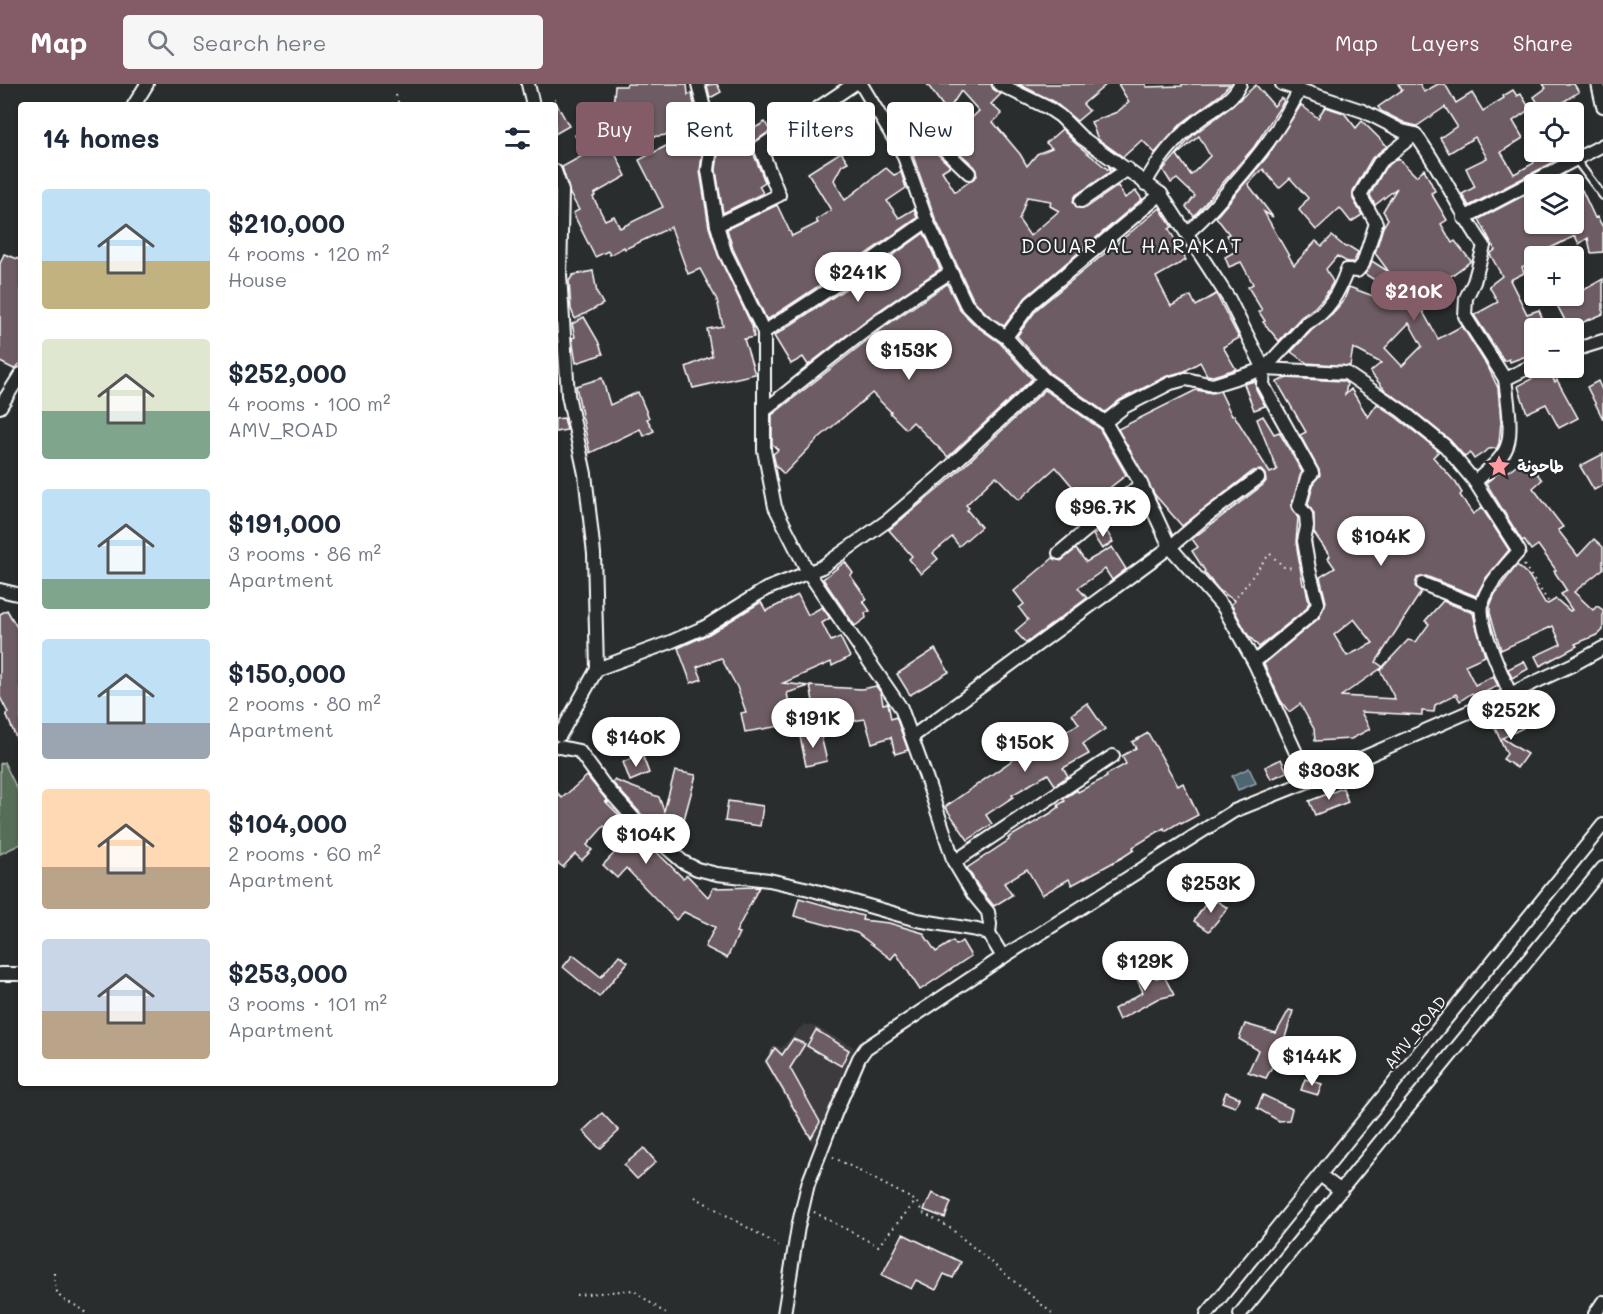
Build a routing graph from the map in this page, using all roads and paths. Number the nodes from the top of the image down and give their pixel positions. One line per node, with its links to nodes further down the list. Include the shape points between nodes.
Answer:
1 (147, 84): 12 (street)
2 (528, 84): 14 (street)
3 (698, 84): 33 (street, via 708,124 708,170)
4 (854, 84): 33 (street, via 760,147 779,195)
5 (861, 84): 16 (street)
6 (999, 84): 24 (street, via 1048,108 1081,137)
7 (1240, 84): 27 (street, via 1236,94 1194,123 1167,151)
8 (1282, 84): 10 (street)
9 (1598, 84): 15 (street)
10 (1299, 91): 17 (street, via 1363,111); 34 (street, via 1264,149)
11 (396, 95): 13 (path)
12 (136, 102)
13 (398, 102)
14 (531, 102)
15 (1603, 106)
16 (887, 127)
17 (1415, 134): 31 (street, via 1432,156); 40 (street, via 1379,163 1360,195 1376,223 1363,264 1357,271 1347,270 1327,309 1307,323)
18 (1603, 144): 19 (street)
19 (1584, 154)
20 (904, 156): 32 (street)
21 (951, 156): 25 (street)
22 (1569, 162): 31 (street)
23 (1577, 162): 29 (lane)
24 (1128, 169): 27 (street); 30 (street)
25 (969, 173)
26 (558, 180): 64 (street, via 562,191 560,275 568,395 585,474 594,554)
27 (1145, 184): 28 (street)
28 (1161, 194): 34 (street); 37 (street, via 1031,303)
29 (1603, 196)
30 (1081, 201)
31 (1464, 218): 44 (street, via 1484,246 1466,298 1465,316)
32 (927, 221): 35 (street); 36 (street)
33 (717, 225): 36 (street, via 725,252)
34 (1187, 233): 40 (street, via 1228,298)
35 (951, 272): 37 (street, via 966,304); 46 (street, via 862,332)
36 (764, 332): 46 (street)
37 (1006, 337): 43 (street)
38 (1603, 341): 39 (street)
39 (1584, 347)
40 (1264, 369): 47 (street, via 1213,385 1186,379 1171,382); 49 (street, via 1346,373 1445,446); 54 (street, via 1263,385 1312,473 1299,506 1306,515 1304,540)
41 (1524, 370): 44 (street)
42 (18, 379): 45 (street)
43 (1044, 379): 47 (street); 55 (street, via 887,521 822,567)
44 (1505, 379): 49 (street, via 1508,445)
45 (0, 407)
46 (765, 410): 55 (street, via 764,450 775,507)
47 (1105, 422): 50 (street)
48 (1258, 478): 51 (street)
49 (1475, 482): 53 (street, via 1519,551)
50 (1141, 484): 51 (street); 52 (street)
51 (1170, 547): 61 (street); 66 (street)
52 (1059, 553)
53 (1516, 554): 59 (path); 60 (street)
54 (1309, 569): 61 (path, via 1284,567 1270,554 1248,585); 63 (street, via 1318,603 1312,614)
55 (808, 572): 64 (street, via 766,589 705,627); 66 (street, via 901,708)
56 (1423, 584): 60 (street)
57 (0, 590): 58 (street)
58 (18, 594)
59 (1550, 604)
60 (1481, 607): 65 (street, via 1482,621)
61 (1224, 608): 63 (street)
62 (1603, 648): 65 (street)
63 (1254, 662): 70 (street)
64 (597, 669): 67 (street)
65 (1510, 694): 70 (street)
66 (912, 737): 72 (street)
67 (558, 740)
68 (558, 742): 74 (street, via 579,751 635,820 683,862 697,869 789,884 917,920)
69 (1113, 756): 72 (street)
70 (1309, 781): 75 (street, via 1234,811)
71 (1603, 825): 79 (street, AMV_ROAD)
72 (954, 862): 74 (street, via 988,912)
73 (1603, 868): 80 (street)
74 (989, 934): 75 (street)
75 (1004, 957): 78 (street, via 866,1048)
76 (0, 974): 77 (street)
77 (18, 974)
78 (820, 1150): 82 (path); 83 (street)
79 (1320, 1175): 80 (street); 92 (street, AMV_ROAD)
80 (1341, 1191): 93 (street)
81 (695, 1197): 84 (path)
82 (916, 1201): 83 (path, via 878,1246); 91 (path, via 923,1213 949,1227)
83 (803, 1207): 84 (street)
84 (794, 1254): 90 (street)
85 (54, 1273): 88 (path, via 58,1296)
86 (576, 1295): 89 (path, via 633,1290)
87 (1603, 1302): 94 (street)
88 (88, 1314)
89 (666, 1314)
90 (784, 1314)
91 (1053, 1314)
92 (1207, 1314)
93 (1240, 1314)
94 (1595, 1314)

